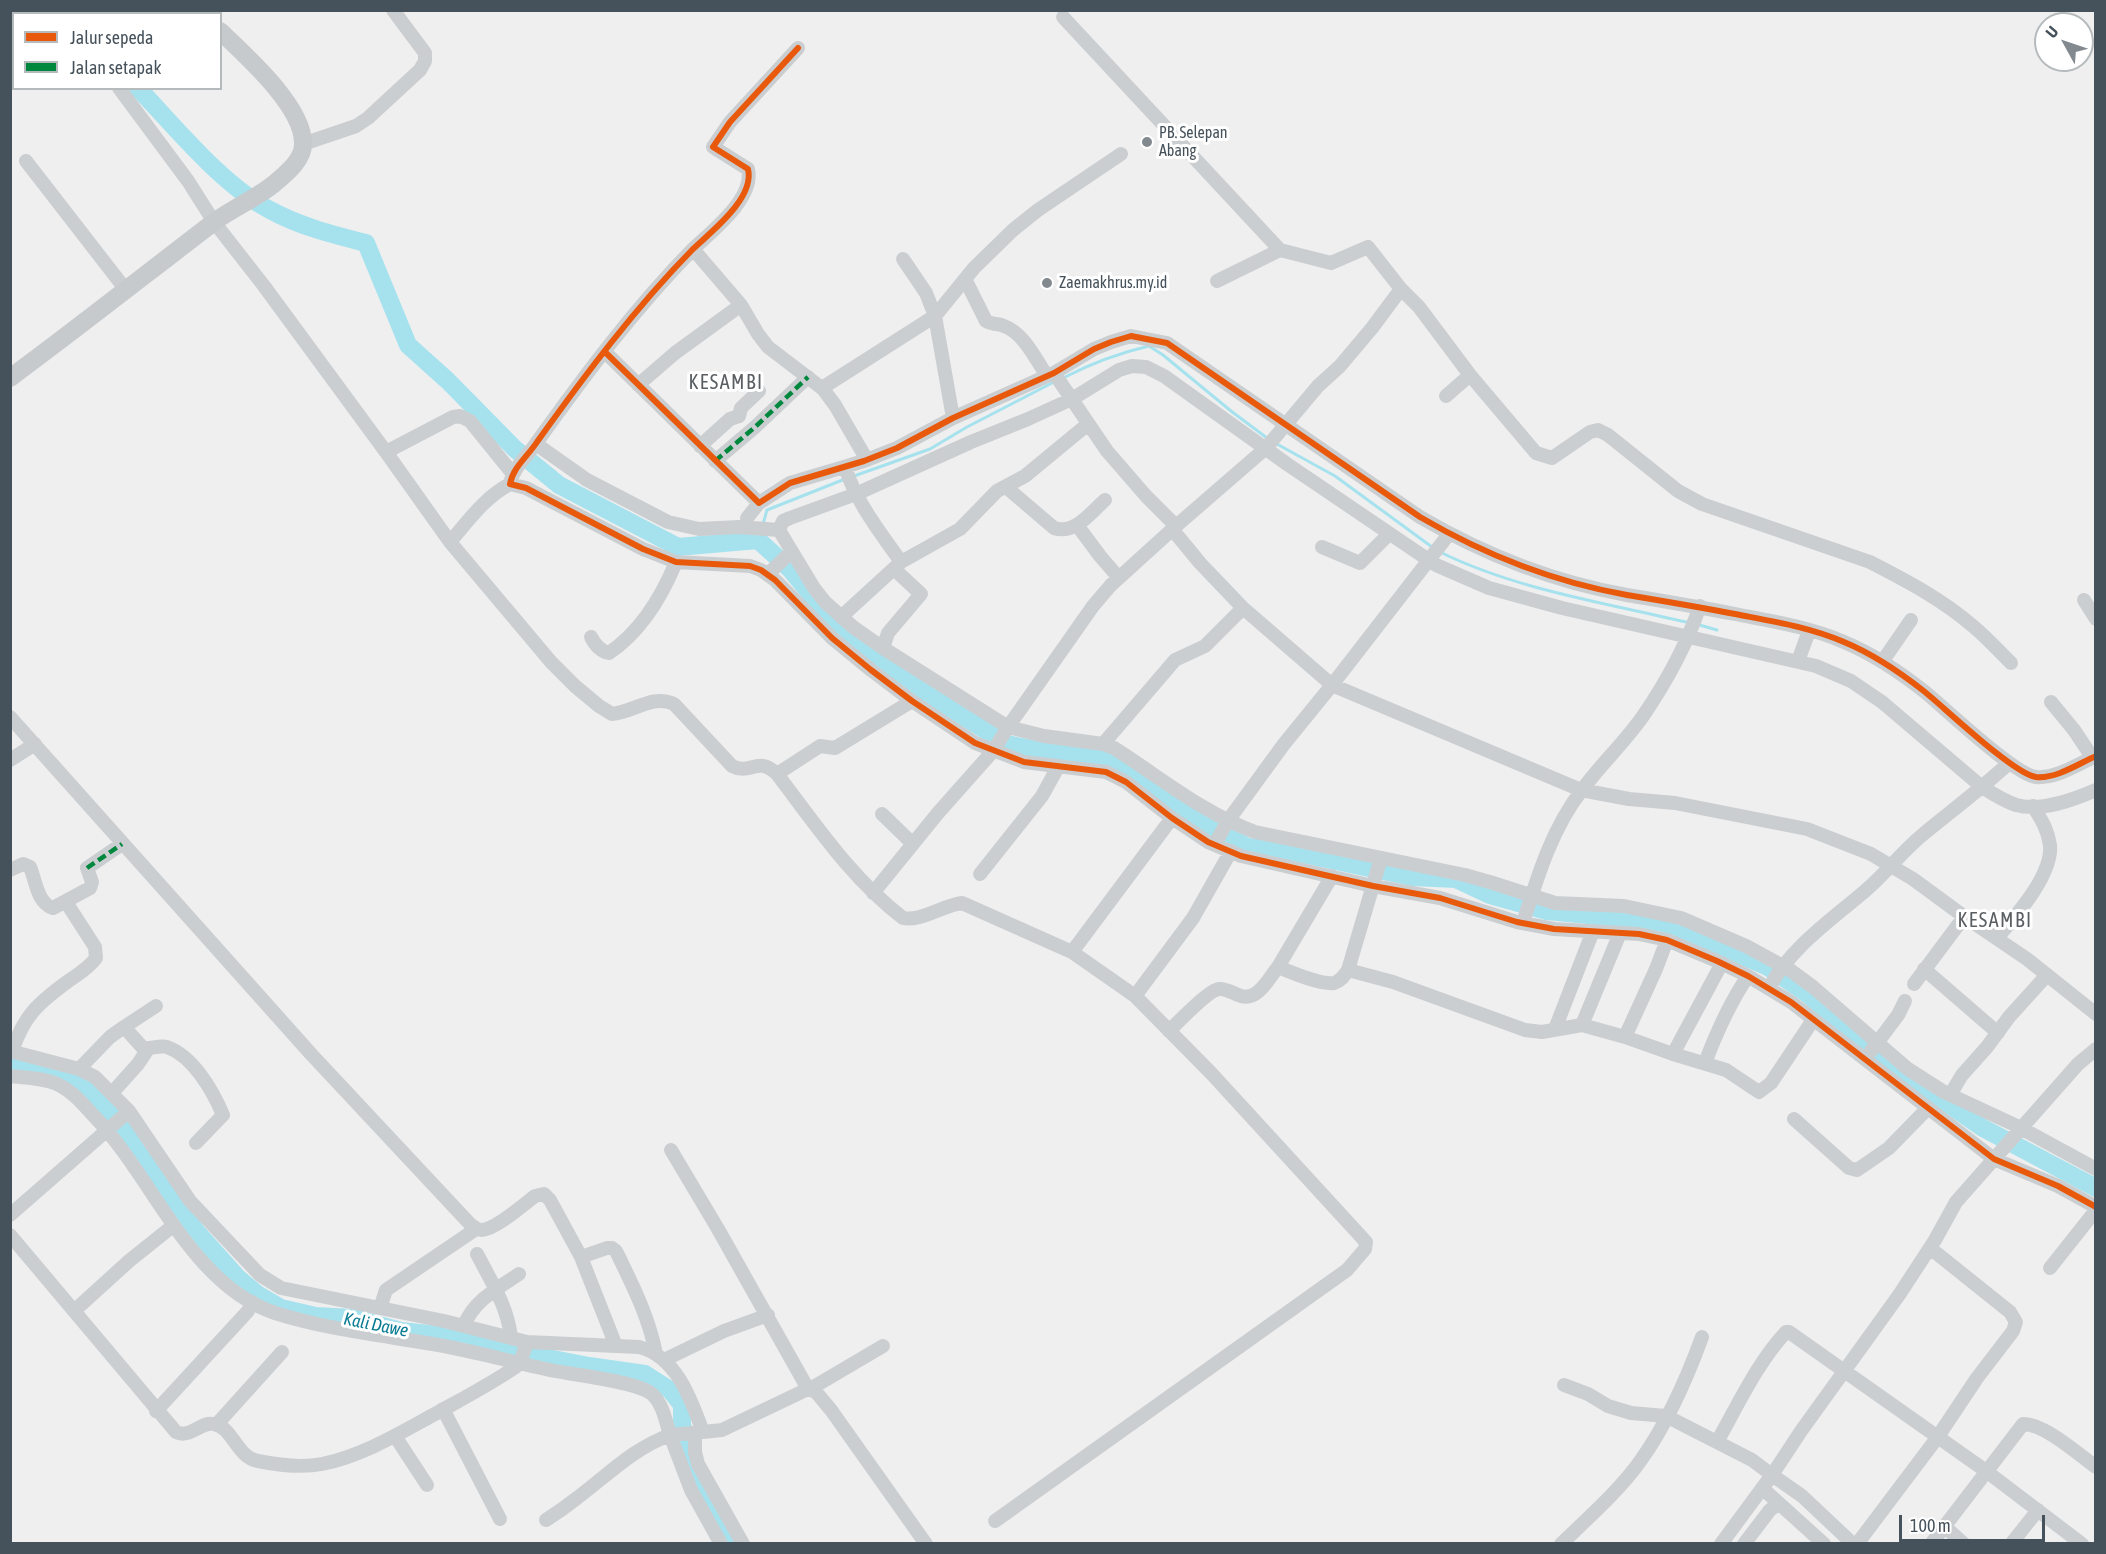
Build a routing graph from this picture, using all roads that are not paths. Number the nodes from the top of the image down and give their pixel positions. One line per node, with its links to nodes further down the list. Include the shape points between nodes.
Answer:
1 (393, 10): 6 (street, via 425,53 420,70 369,118)
2 (1063, 17): 11 (street)
3 (222, 33): 6 (main road, via 274,86 292,111)
4 (798, 48): 10 (street, via 730,122 713,147 748,169 749,176 731,214)
5 (120, 90): 9 (street)
6 (303, 144): 9 (main road, via 292,167 274,184)
7 (1121, 154): 13 (street, via 1013,230)
8 (26, 161): 16 (street)
9 (216, 221): 16 (main road); 35 (street)
10 (693, 249): 17 (street); 19 (street)
11 (1280, 250): 14 (street); 15 (street, via 1330,262 1368,247)
12 (903, 259): 18 (street, via 926,293)
13 (965, 279): 18 (street); 21 (street, via 986,321 1004,326 1018,336)
14 (1217, 281)
15 (1401, 289): 20 (street); 31 (street, via 1372,328)
16 (126, 290): 23 (main road)
17 (741, 305): 22 (street, via 768,347); 24 (street)
18 (935, 316): 25 (street); 29 (street)
19 (604, 352): 24 (street); 34 (street)
20 (1470, 375): 28 (street); 70 (street, via 1536,453 1552,458 1598,430 1702,504 1870,562 1897,576 1974,627)
21 (1053, 376): 27 (street); 29 (street); 31 (street, via 1111,342 1131,336 1148,338 1167,343)
22 (808, 377): 25 (street); 37 (street)
23 (10, 378)
24 (638, 385): 32 (street)
25 (822, 388): 36 (street)
26 (759, 391): 32 (street, via 741,408 739,416 730,419)
27 (1070, 396): 30 (street); 33 (street, via 1119,370 1146,366); 41 (street)
28 (1446, 396)
29 (953, 418): 36 (street)
30 (1088, 424): 40 (street, via 1026,476); 46 (street)
31 (1283, 427): 33 (street); 49 (street)
32 (700, 447): 37 (street)
33 (1267, 447): 46 (street); 48 (street)
34 (533, 448): 39 (street); 44 (street, via 668,522 699,529)
35 (386, 452): 39 (street, via 460,416 470,421); 50 (street)
36 (867, 460): 38 (street)
37 (715, 461): 43 (street)
38 (846, 470): 41 (street); 43 (street, via 790,483)
39 (513, 476): 50 (street); 54 (street, via 526,488)
40 (1006, 487): 45 (street, via 1054,528 1065,531); 55 (street, via 987,500 960,529)
41 (855, 492): 47 (street, via 783,521); 55 (street)
42 (1105, 500): 45 (street)
43 (759, 503): 44 (street)
44 (752, 523): 47 (street)
45 (1077, 525): 57 (street)
46 (1174, 527): 57 (street); 59 (street, via 1200,563)
47 (777, 531): 52 (street)
48 (1389, 534): 51 (street, via 1360,563); 53 (street)
49 (1448, 536): 53 (street); 60 (street, via 1549,575)
50 (450, 542): 83 (street, via 551,662 599,706 612,714 647,702 669,702 732,766 770,766)
51 (1323, 547)
52 (789, 554): 56 (street); 61 (street, via 819,595)
53 (1431, 559): 65 (street, via 1489,588); 71 (street)
54 (676, 562): 56 (street); 66 (street, via 667,584 629,636 609,653 598,648)
55 (898, 565): 61 (street); 67 (street, via 921,594 888,633)
56 (771, 571): 72 (street, via 832,638)
57 (1119, 578): 75 (street, via 1093,606)
58 (2084, 600): 62 (street)
59 (1244, 608): 71 (street); 77 (street, via 1204,646 1175,660)
60 (1698, 610): 64 (street, via 1767,619); 65 (street)
61 (842, 617): 67 (street)
62 (2096, 618)
63 (1911, 620): 69 (street)
64 (1809, 631): 68 (street); 69 (street, via 1845,642)
65 (1690, 636): 68 (street); 85 (street, via 1643,716)
66 (591, 637)
67 (884, 648): 75 (street)
68 (1798, 661): 84 (street, via 1851,681)
69 (1882, 662): 82 (street, via 1924,692)
70 (2011, 663)
71 (1332, 685): 85 (street); 90 (street)
72 (912, 701): 78 (street, via 975,743); 83 (street, via 835,748 820,746)
73 (2051, 702): 79 (street)
74 (10, 717): 76 (street)
75 (1007, 729): 77 (street); 78 (street)
76 (35, 744): 80 (street); 92 (street)
77 (1102, 744): 90 (street, via 1114,748)
78 (994, 749): 81 (street, via 1024,762); 93 (street)
79 (2094, 757): 82 (street, via 2054,775 2037,777)
80 (10, 760)
81 (1058, 767): 89 (street, via 1106,772 1126,782); 98 (street, via 1042,796)
82 (2004, 767): 84 (street)
83 (777, 774): 101 (street)
84 (1984, 786): 87 (street, via 2019,806); 96 (street, via 1919,838)
85 (1581, 790): 96 (street, via 1675,803 1808,829); 102 (street, via 1553,839)
86 (2096, 790): 87 (street, via 2075,799)
87 (2033, 806): 108 (street, via 2046,828 2050,848 2043,876 2024,907)
88 (882, 814): 93 (street)
89 (1172, 818): 91 (street); 110 (street)
90 (1227, 824): 91 (street); 95 (street)
91 (1216, 842): 94 (street)
92 (122, 844): 103 (street, via 87,868 90,888); 153 (street, via 411,1163)
93 (913, 844): 101 (street)
94 (1231, 851): 99 (street); 120 (street, via 1193,918)
95 (1380, 862): 100 (street); 102 (street, via 1484,880)
96 (1892, 866): 104 (street); 113 (street, via 1830,919)
97 (10, 870): 103 (street, via 23,864 30,867 46,906 53,908)
98 (980, 874)
99 (1332, 876): 100 (street); 112 (street)
100 (1374, 884): 105 (street); 115 (street)
101 (873, 893): 110 (street, via 908,919 962,903)
102 (1530, 898): 105 (street); 113 (street, via 1624,906 1682,918)
103 (66, 902): 133 (street, via 95,947 96,958 40,1003 22,1024)
104 (1964, 917): 108 (street); 114 (street)
105 (1524, 920): 106 (street, via 1554,929)
106 (1593, 931): 107 (street); 127 (street)
107 (1620, 933): 109 (street); 125 (street)
108 (1996, 938): 116 (street)
109 (1667, 940): 111 (street); 130 (street)
110 (1072, 952): 120 (street)
111 (1722, 963): 117 (street); 135 (street)
112 (1278, 967): 115 (street, via 1332,983 1342,979); 128 (street, via 1255,995 1241,997 1217,990)
113 (1783, 967): 119 (street); 134 (street, via 1813,987)
114 (1924, 969): 118 (street); 129 (street)
115 (1348, 970): 127 (street, via 1393,982 1526,1030)
116 (2047, 975): 123 (street); 129 (street)
117 (1748, 976): 119 (street); 136 (street, via 1719,1025)
118 (1914, 984)
119 (1771, 985): 124 (street)
120 (1135, 996): 128 (street)
121 (1905, 1001): 134 (street)
122 (156, 1006): 126 (street)
123 (2096, 1014)
124 (1813, 1020): 134 (street); 136 (street, via 1761,1092 1726,1070)
125 (1582, 1025): 127 (street); 130 (street)
126 (124, 1027): 131 (street, via 138,1044); 137 (street)
127 (1555, 1029)
128 (1169, 1030): 193 (street, via 1362,1236 1365,1249 1347,1270)
129 (1998, 1033): 140 (street)
130 (1625, 1036): 135 (street)
131 (148, 1048): 139 (street); 145 (street, via 166,1047 189,1062 198,1070 219,1107 222,1117)
132 (2096, 1049): 144 (street)
133 (11, 1051): 137 (street)
134 (1870, 1052): 140 (street, via 1908,1069); 141 (street)
135 (1673, 1054): 136 (street)
136 (1705, 1063)
137 (79, 1069): 139 (street)
138 (10, 1076): 143 (street, via 61,1086)
139 (112, 1093): 143 (street)
140 (1950, 1095): 144 (street)
141 (1928, 1108): 142 (street, via 1889,1148 1857,1170 1849,1168); 147 (street)
142 (1794, 1119)
143 (118, 1120): 149 (street); 151 (street); 152 (street)
144 (2017, 1132): 147 (street); 148 (street)
145 (196, 1143)
146 (671, 1150): 163 (street)
147 (1997, 1155): 150 (street); 155 (street, via 1956,1202)
148 (2096, 1169)
149 (190, 1201): 152 (street); 164 (street, via 270,1282)
150 (2096, 1209): 158 (street)
151 (10, 1215)
152 (172, 1221): 161 (street, via 219,1279); 162 (street)
153 (476, 1229): 157 (street, via 494,1225 543,1194); 164 (street, via 386,1290)
154 (10, 1235): 162 (street)
155 (1930, 1248): 173 (street); 183 (street, via 2010,1312 2016,1322)
156 (477, 1254): 160 (street)
157 (581, 1257): 168 (street); 172 (street, via 607,1248 616,1251)
158 (2050, 1268)
159 (519, 1274): 160 (street)
160 (495, 1289): 165 (street, via 470,1311); 167 (street, via 510,1322)
161 (252, 1302): 164 (street, via 303,1320); 177 (street)
162 (74, 1311): 177 (street)
163 (768, 1316): 172 (street); 175 (street)
164 (384, 1321): 165 (street); 171 (street, via 450,1347)
165 (464, 1326): 167 (street)
166 (1702, 1337): 178 (street)
167 (511, 1338): 171 (street)
168 (616, 1346): 171 (street); 172 (street, via 639,1347)
169 (883, 1346): 175 (street)
170 (282, 1352): 179 (street)
171 (523, 1354): 176 (street, via 507,1373); 181 (street, via 641,1388 660,1404)
172 (660, 1357): 180 (street, via 683,1385)
173 (1844, 1372): 183 (street); 184 (street, via 1786,1332); 187 (street)
174 (1564, 1384): 178 (street, via 1608,1406)
175 (809, 1389): 180 (street, via 722,1430); 198 (street, via 822,1397)
176 (443, 1409): 182 (street); 191 (street)
177 (156, 1411): 179 (street, via 179,1434)
178 (1665, 1416): 184 (street); 199 (street, via 1639,1463)
179 (217, 1424): 182 (street, via 249,1459 301,1466 345,1457)
180 (696, 1433): 181 (street); 197 (street, via 698,1464)
181 (673, 1435): 192 (street, via 655,1441 616,1465); 196 (street, via 691,1490)
182 (395, 1436): 188 (street)
183 (1937, 1438): 186 (street); 202 (street)
184 (1717, 1442): 187 (street)
185 (2096, 1467): 186 (street, via 2032,1424 2023,1424)
186 (1986, 1471): 190 (street); 194 (street)
187 (1772, 1475): 189 (street); 202 (street, via 1802,1496)
188 (427, 1485)
189 (1771, 1497): 195 (street); 200 (street); 201 (street, via 1770,1510)
190 (2038, 1510): 205 (street); 206 (street)
191 (500, 1519)
192 (546, 1520)
193 (995, 1521)
194 (1944, 1526): 203 (street); 204 (street)
195 (1823, 1543)
196 (721, 1544)
197 (743, 1544)
198 (926, 1544)
199 (1561, 1544)
200 (1721, 1544)
201 (1744, 1544)
202 (1855, 1544)
203 (1931, 1544)
204 (1964, 1544)
205 (2011, 1544)
206 (2082, 1544)

